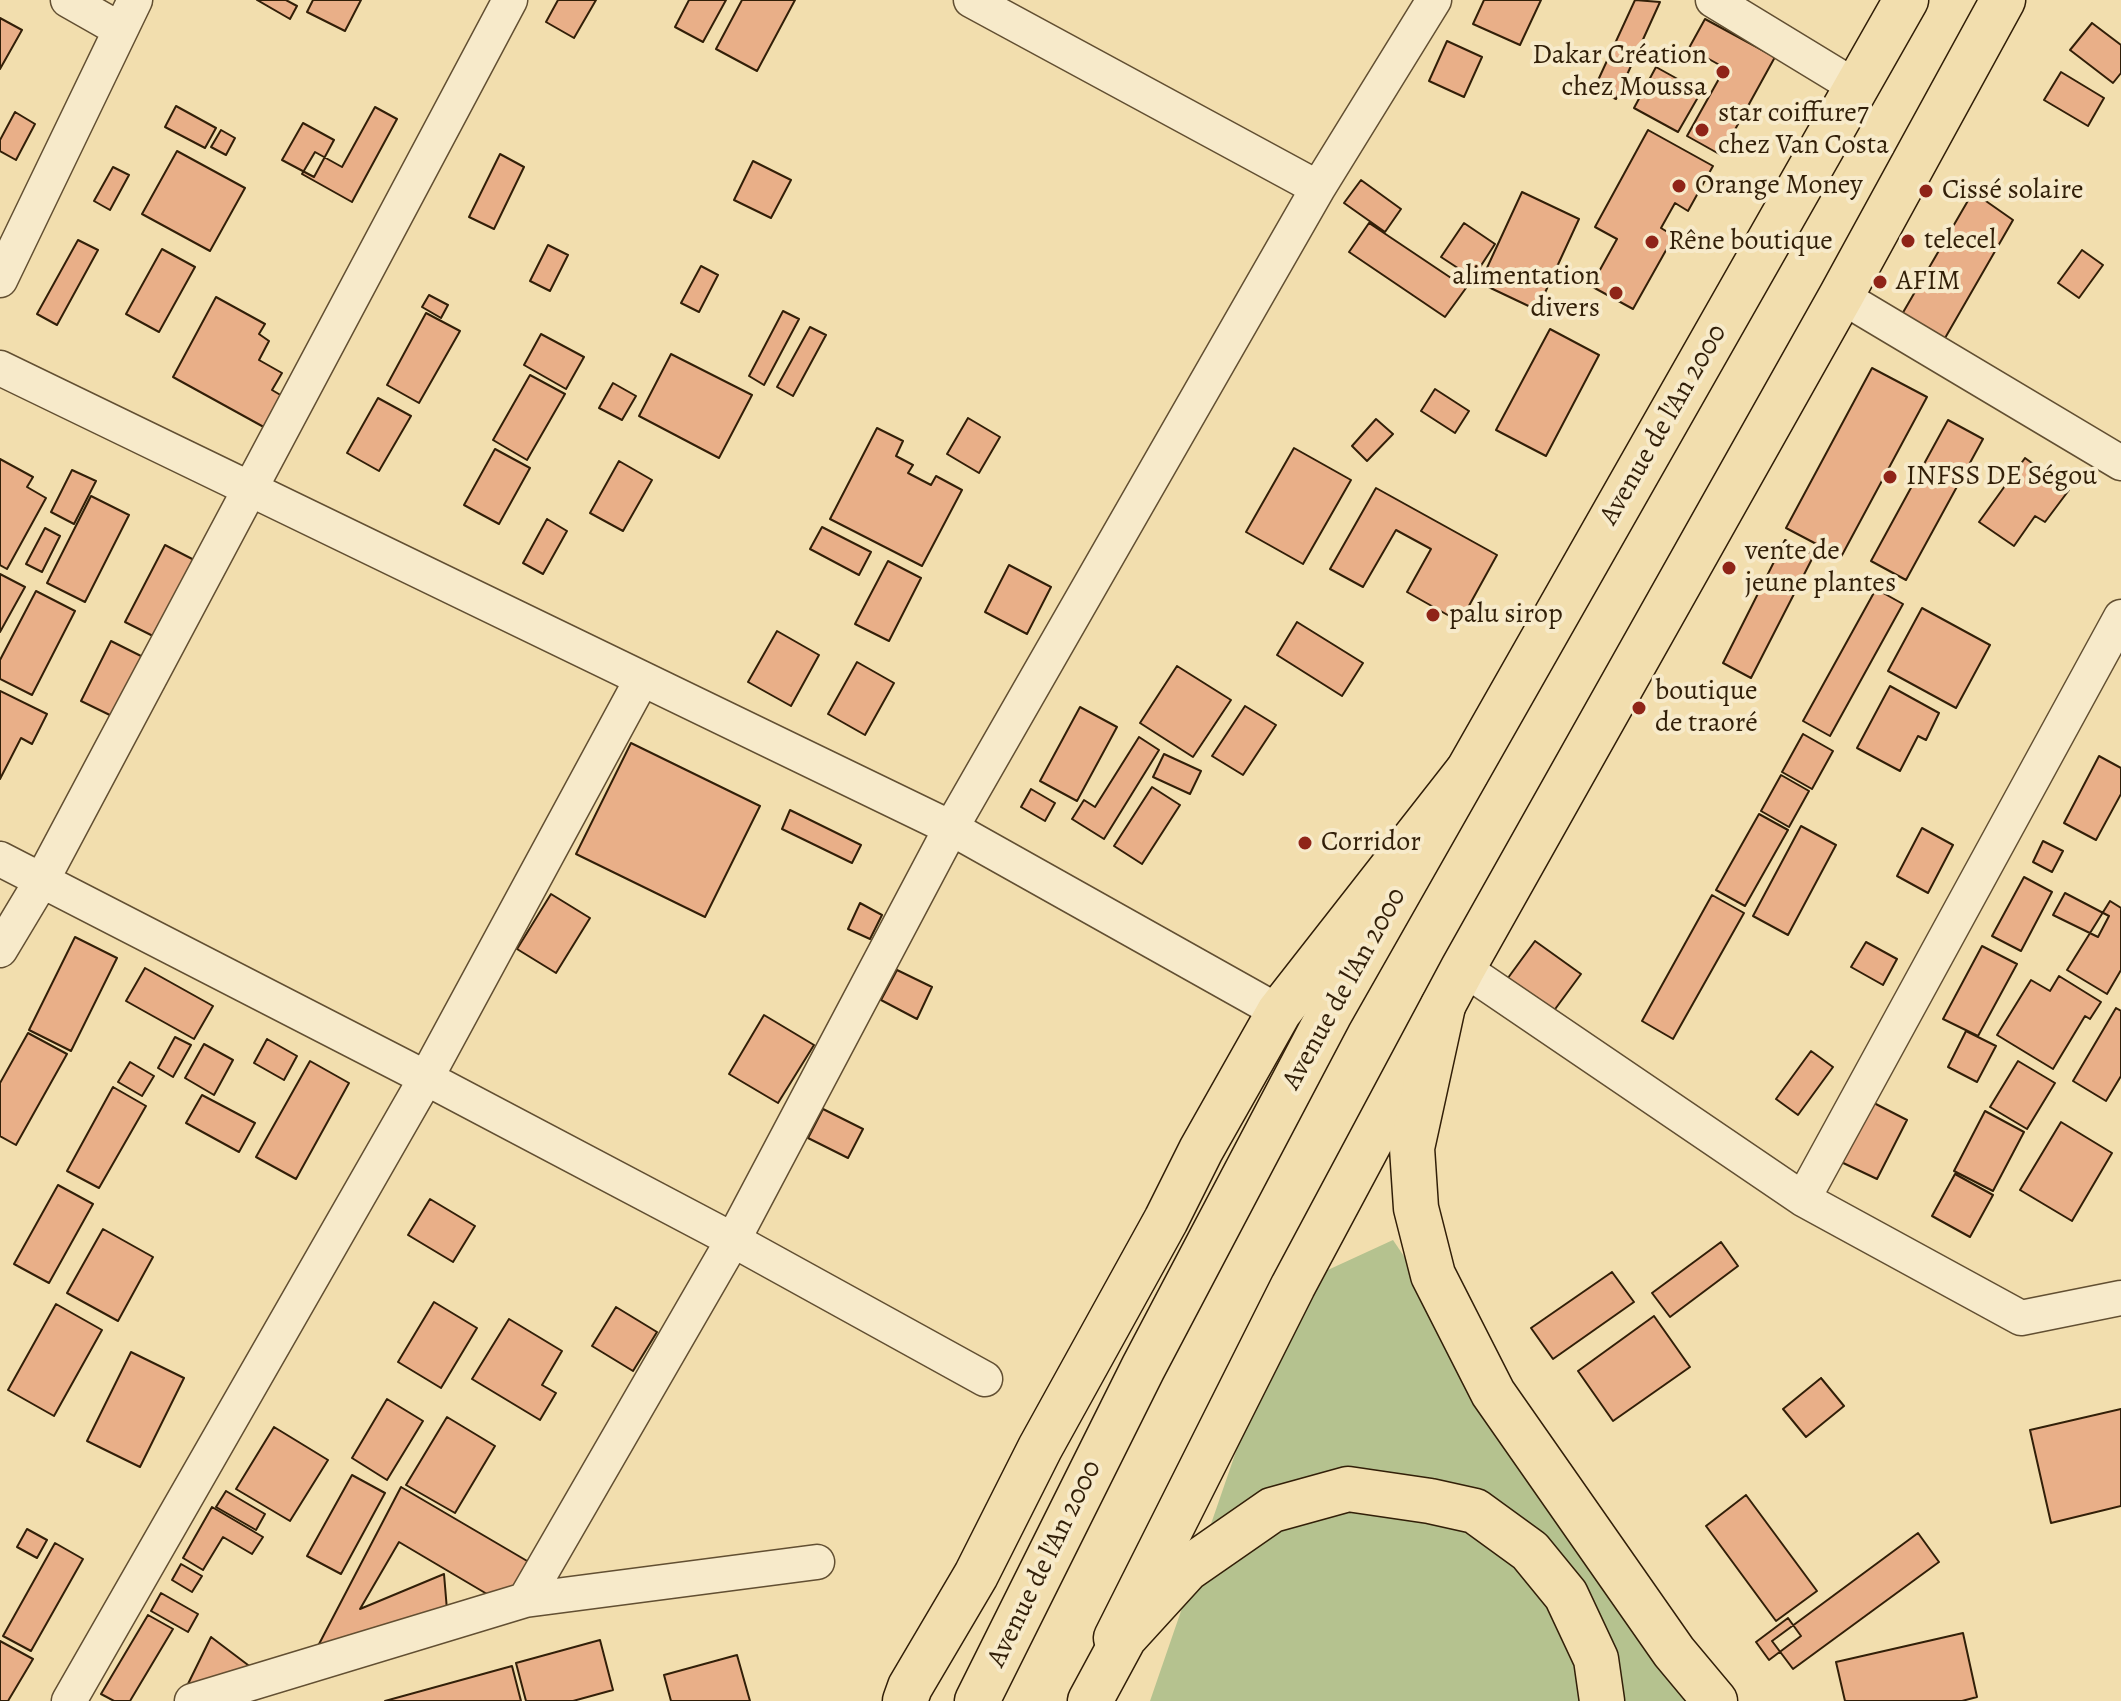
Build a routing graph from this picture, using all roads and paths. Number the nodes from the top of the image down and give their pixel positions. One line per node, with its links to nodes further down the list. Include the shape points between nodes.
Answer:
1 (68, 0): 8 (street)
2 (510, 0): 15 (street)
3 (971, 0): 10 (street)
4 (1434, 0): 10 (street)
5 (1713, 0): 9 (street)
6 (1906, 0): 9 (main road, Avenue de l'An 2000)
7 (2003, 0): 12 (main road)
8 (127, 14): 11 (street)
9 (1856, 87): 18 (main road, Avenue de l'An 2000)
10 (1318, 188): 19 (street)
11 (0, 280)
12 (1841, 296): 14 (street); 23 (main road)
13 (0, 368): 15 (street)
14 (2121, 463)
15 (248, 490): 17 (street); 21 (street)
16 (2121, 617): 27 (street)
17 (642, 679): 19 (street); 26 (street)
18 (1466, 773): 25 (main road); 36 (main road, Avenue de l'An 2000, via 1293,1081)
19 (951, 828): 25 (street); 28 (street)
20 (0, 859): 21 (street)
21 (42, 880): 22 (street); 26 (street)
22 (0, 950)
23 (1463, 968): 24 (main road); 27 (street)
24 (1443, 1006): 37 (main road, via 1293,1286); 39 (main road, via 1412,1148 1416,1208 1433,1275 1493,1393 1674,1652)
25 (1279, 1012): 35 (main road)
26 (426, 1078): 28 (street); 33 (street)
27 (1803, 1199): 29 (street, via 2021,1318)
28 (733, 1240): 30 (street); 32 (street)
29 (2121, 1298)
30 (985, 1379)
31 (817, 1562): 32 (street)
32 (525, 1600): 34 (street)
33 (69, 1701)
34 (192, 1701)
35 (905, 1701)
36 (977, 1701)
37 (1087, 1701): 38 (main road, via 1124,1638 1187,1569 1272,1510 1348,1489 1475,1511 1530,1551 1566,1595 1596,1659)
38 (1602, 1701)
39 (1715, 1701)

